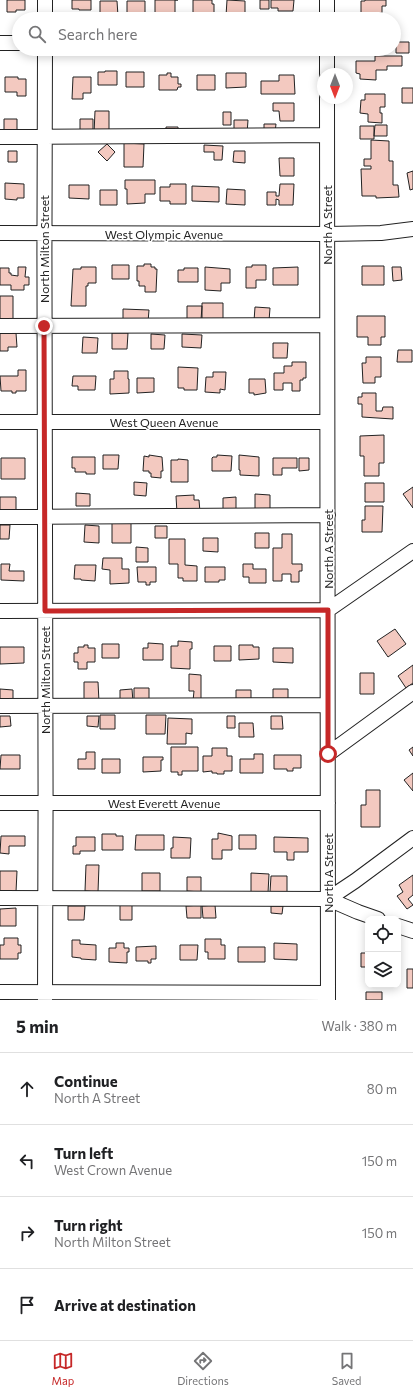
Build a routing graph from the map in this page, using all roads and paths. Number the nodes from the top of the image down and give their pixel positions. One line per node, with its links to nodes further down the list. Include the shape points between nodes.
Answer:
1 (45, 0): 3 (street)
2 (327, 0): 4 (street)
3 (45, 12)
4 (327, 12)
5 (0, 43): 6 (street)
6 (12, 43)
7 (45, 56): 13 (street, North Milton Street)
8 (327, 56): 9 (street)
9 (327, 68)
10 (327, 104): 11 (street, North A Street)
11 (327, 135): 13 (street); 17 (street, North A Street)
12 (0, 137): 13 (street)
13 (44, 137): 16 (street, North Milton Street)
14 (413, 229): 17 (street, West Olympic Avenue, via 381,233)
15 (0, 233): 16 (street, West Olympic Avenue)
16 (44, 233): 17 (street, West Olympic Avenue); 20 (street, North Milton Street)
17 (327, 234): 18 (street, North A Street)
18 (327, 325): 20 (street); 23 (street, North A Street)
19 (0, 326): 20 (street)
20 (44, 326): 22 (street, North Milton Street)
21 (0, 422): 22 (street, West Queen Avenue)
22 (45, 422): 23 (street, West Queen Avenue); 25 (street, North Milton Street)
23 (327, 422): 24 (street, North A Street)
24 (328, 515): 25 (street); 28 (street, North A Street)
25 (45, 517): 26 (street); 30 (street, North Milton Street)
26 (0, 518)
27 (413, 551): 28 (street)
28 (328, 610): 30 (street); 32 (street, North A Street)
29 (0, 611): 30 (street)
30 (45, 611): 34 (street, North Milton Street)
31 (413, 692): 35 (street)
32 (327, 705): 34 (street); 35 (street, North A Street)
33 (0, 706): 34 (street)
34 (45, 706): 37 (street, North Milton Street)
35 (328, 754): 38 (street, North A Street)
36 (0, 803): 37 (street, West Everett Avenue)
37 (45, 803): 38 (street, West Everett Avenue); 41 (street, North Milton Street)
38 (328, 803): 42 (street, North A Street)
39 (413, 838): 42 (street)
40 (0, 898): 41 (street)
41 (45, 898): 42 (street); 47 (street, North Milton Street)
42 (328, 899): 43 (street); 48 (street, North A Street)
43 (369, 916)
44 (401, 927): 45 (street)
45 (413, 931)
46 (0, 992): 47 (street)
47 (45, 996): 48 (street)
48 (328, 996)

